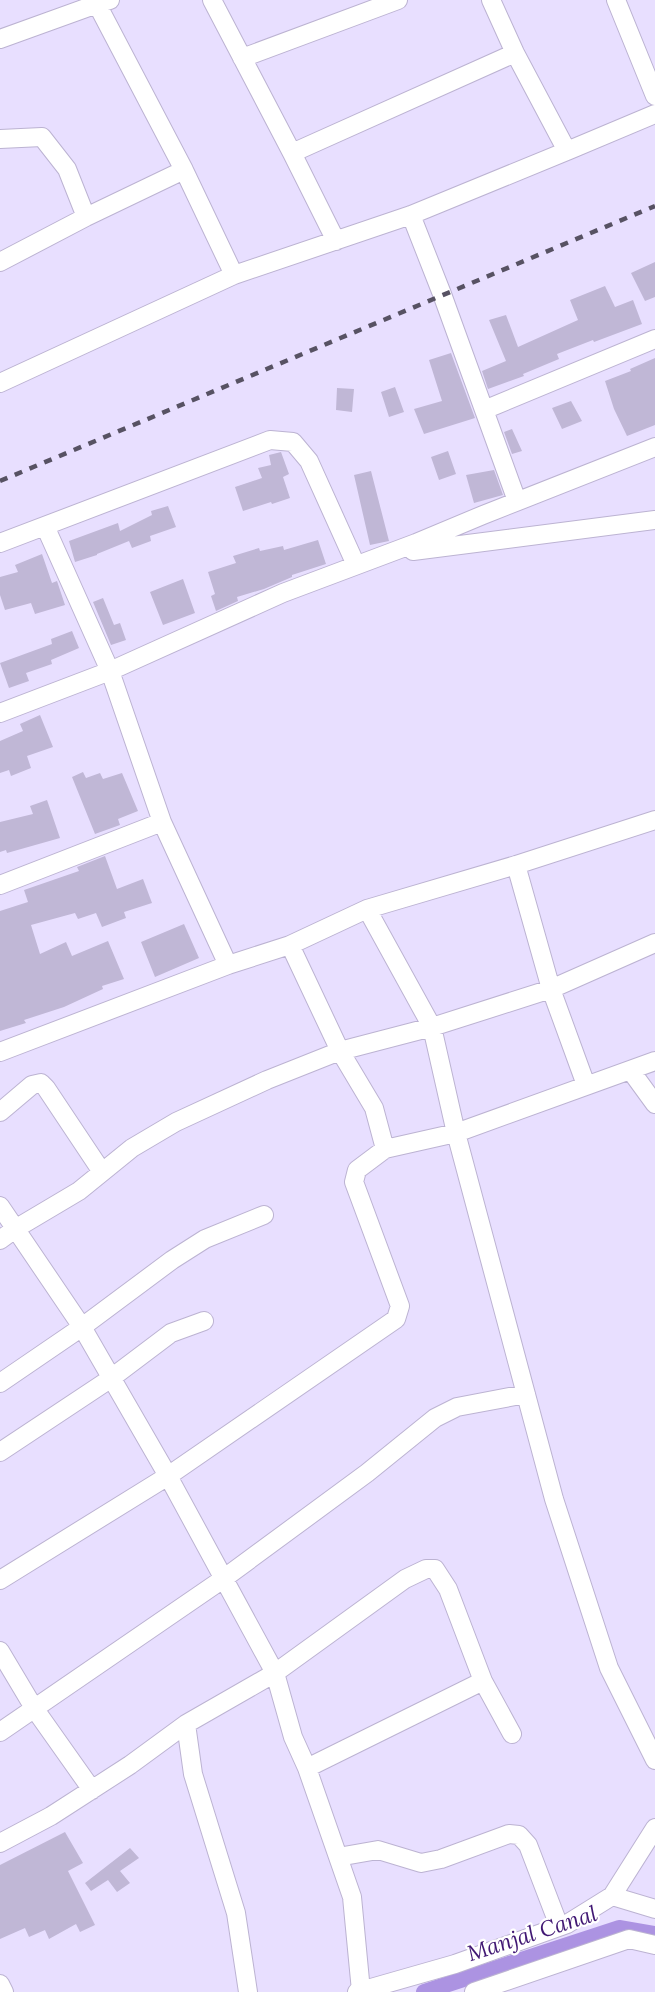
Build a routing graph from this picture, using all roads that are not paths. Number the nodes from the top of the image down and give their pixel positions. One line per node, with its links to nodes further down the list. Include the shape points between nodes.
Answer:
1 (212, 0): 8 (street)
2 (398, 0): 8 (street)
3 (491, 0): 7 (street)
4 (101, 1): 6 (street); 14 (street)
5 (621, 2): 9 (street)
6 (0, 39)
7 (515, 53): 12 (street); 13 (street)
8 (242, 58): 13 (street)
9 (655, 96)
10 (655, 114): 12 (street)
11 (0, 140): 16 (street, via 42,137 67,169)
12 (567, 151): 15 (street)
13 (292, 153): 17 (street)
14 (184, 170): 16 (street); 19 (street)
15 (411, 215): 17 (street); 22 (street)
16 (86, 217): 18 (street)
17 (336, 242): 19 (street)
18 (0, 262)
19 (234, 275): 21 (street)
20 (655, 339): 22 (street)
21 (0, 383)
22 (484, 410): 24 (street)
23 (655, 447): 24 (street)
24 (517, 501): 28 (street)
25 (655, 520): 28 (street)
26 (45, 526): 27 (street); 29 (street, via 270,440 293,442 309,461); 30 (street)
27 (0, 543)
28 (388, 554): 29 (street)
29 (356, 565): 30 (street)
30 (110, 670): 31 (street); 33 (street)
31 (0, 713)
32 (655, 820): 34 (street)
33 (162, 822): 35 (street); 39 (street)
34 (516, 865): 36 (street); 40 (street)
35 (0, 885)
36 (367, 909): 38 (street); 41 (street)
37 (655, 943): 40 (street)
38 (290, 945): 39 (street); 42 (street)
39 (228, 965): 43 (street)
40 (551, 988): 41 (street); 46 (street)
41 (432, 1027): 42 (street); 49 (street)
42 (340, 1051): 50 (street, via 374,1108); 51 (street, via 176,1122 132,1148)
43 (0, 1052)
44 (655, 1061): 45 (street)
45 (631, 1071): 46 (street); 47 (street)
46 (586, 1085): 49 (street)
47 (655, 1104)
48 (0, 1112): 51 (street, via 32,1085 41,1083)
49 (456, 1133): 50 (street); 60 (street)
50 (384, 1149): 62 (street, via 357,1170 354,1182 400,1306 396,1319)
51 (102, 1172): 54 (street, via 79,1191)
52 (0, 1206): 54 (street)
53 (264, 1215): 57 (street, via 205,1239)
54 (15, 1229): 55 (street); 57 (street)
55 (0, 1240)
56 (204, 1321): 58 (street, via 171,1333)
57 (82, 1328): 58 (street); 59 (street)
58 (110, 1379): 61 (street); 62 (street)
59 (0, 1383)
60 (526, 1394): 63 (street, via 457,1407 435,1418); 72 (street, via 554,1499 609,1668)
61 (0, 1452)
62 (168, 1476): 63 (street); 64 (street)
63 (224, 1579): 66 (street); 68 (street)
64 (0, 1580)
65 (0, 1651): 68 (street)
66 (275, 1673): 67 (street, via 405,1580 426,1569 435,1569 448,1589); 69 (street); 73 (street, via 293,1737)
67 (483, 1682): 71 (street); 73 (street)
68 (34, 1708): 70 (street); 74 (street)
69 (186, 1724): 74 (street); 84 (street, via 193,1774 236,1913)
70 (0, 1731)
71 (512, 1734)
72 (655, 1760)
73 (307, 1768): 77 (street)
74 (92, 1790): 76 (street)
75 (655, 1828): 78 (street)
76 (0, 1843)
77 (338, 1857): 80 (street, via 378,1850 421,1863 509,1834 519,1835 528,1845); 85 (street, via 352,1897)
78 (612, 1896): 79 (street); 80 (street)
79 (655, 1909)
80 (559, 1926): 85 (street, via 455,1964)
81 (655, 1945): 86 (street, via 629,1940)
82 (0, 1983): 83 (street)
83 (4, 1992)
84 (248, 1992)
85 (359, 1992)
86 (474, 1992)

